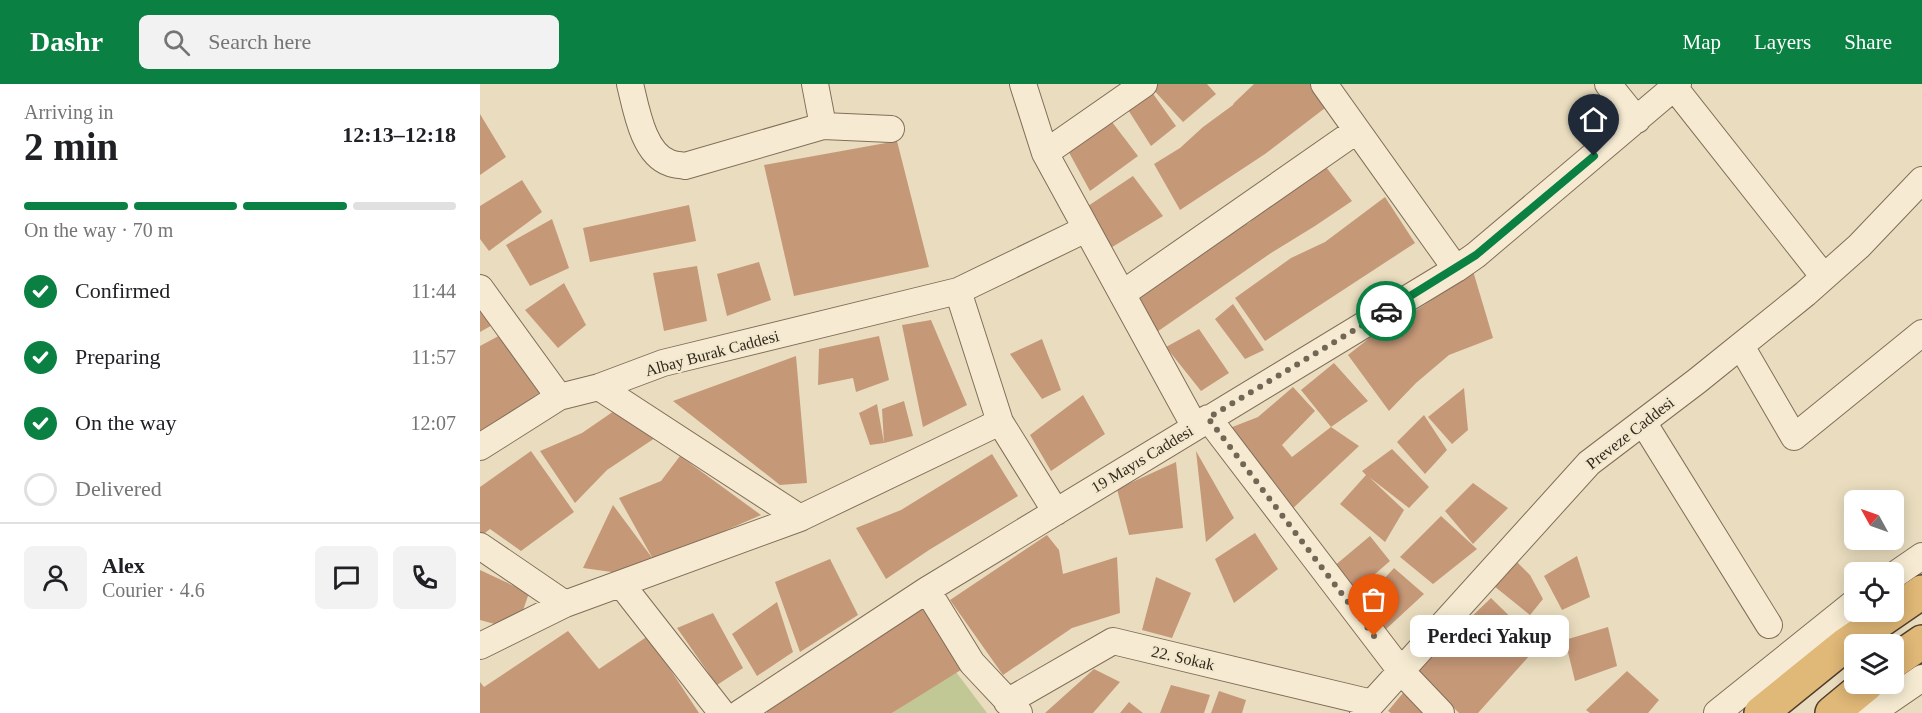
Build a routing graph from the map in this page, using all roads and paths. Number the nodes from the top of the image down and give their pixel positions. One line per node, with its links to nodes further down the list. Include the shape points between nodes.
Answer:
1 (630, 84): 9 (street, via 647,140 669,163 685,166)
2 (815, 84): 9 (street)
3 (1023, 84): 12 (street)
4 (1144, 84): 12 (street)
5 (1324, 84): 11 (street)
6 (1608, 84): 8 (street)
7 (1676, 86): 8 (street, 19 Mayıs Caddesi); 16 (street)
8 (1636, 120): 15 (street, 19 Mayıs Caddesi)
9 (824, 126): 10 (street)
10 (891, 129)
11 (1356, 131): 15 (street); 19 (street)
12 (1045, 153): 14 (street)
13 (1921, 184): 16 (street, Preveze Caddesi)
14 (1086, 229): 18 (street, Albay Burak Caddesi); 19 (street)
15 (1456, 269): 26 (street, 19 Mayıs Caddesi)
16 (1824, 277): 21 (street, Preveze Caddesi)
17 (480, 288): 23 (street)
18 (958, 291): 22 (street, Albay Burak Caddesi, via 663,363); 24 (street)
19 (1122, 294): 26 (street)
20 (1922, 333): 21 (street, via 1794,437)
21 (1741, 346): 25 (street, Preveze Caddesi)
22 (599, 387): 23 (street, Albay Burak Caddesi); 29 (street)
23 (559, 397): 27 (street, Albay Burak Caddesi)
24 (1000, 422): 28 (street); 29 (street)
25 (1643, 422): 38 (street); 42 (street, Preveze Caddesi, via 1588,463)
26 (1202, 423): 28 (street, 19 Mayıs Caddesi); 42 (street)
27 (480, 447)
28 (1056, 512): 34 (street, 19 Mayıs Caddesi)
29 (800, 518): 33 (street)
30 (480, 546): 36 (street)
31 (1922, 556): 32 (street)
32 (1904, 568)
33 (621, 584): 36 (street); 47 (street)
34 (927, 590): 45 (street, via 972,663); 48 (street, 19 Mayıs Caddesi)
35 (1922, 592): 51 (highway, via 1845,645)
36 (565, 604): 40 (street)
37 (1844, 611): 50 (street)
38 (1769, 625)
39 (1922, 642): 41 (highway)
40 (480, 646)
41 (1904, 654)
42 (1401, 671): 46 (street, Preveze Caddesi); 49 (street)
43 (1922, 678): 53 (street)
44 (1855, 694): 52 (highway)
45 (1013, 707): 46 (street, 22. Sokak, via 1113,641)
46 (1368, 708)
47 (722, 713)
48 (740, 713)
49 (1441, 713)
50 (1717, 713)
51 (1761, 713)
52 (1832, 713)
53 (1871, 713)

